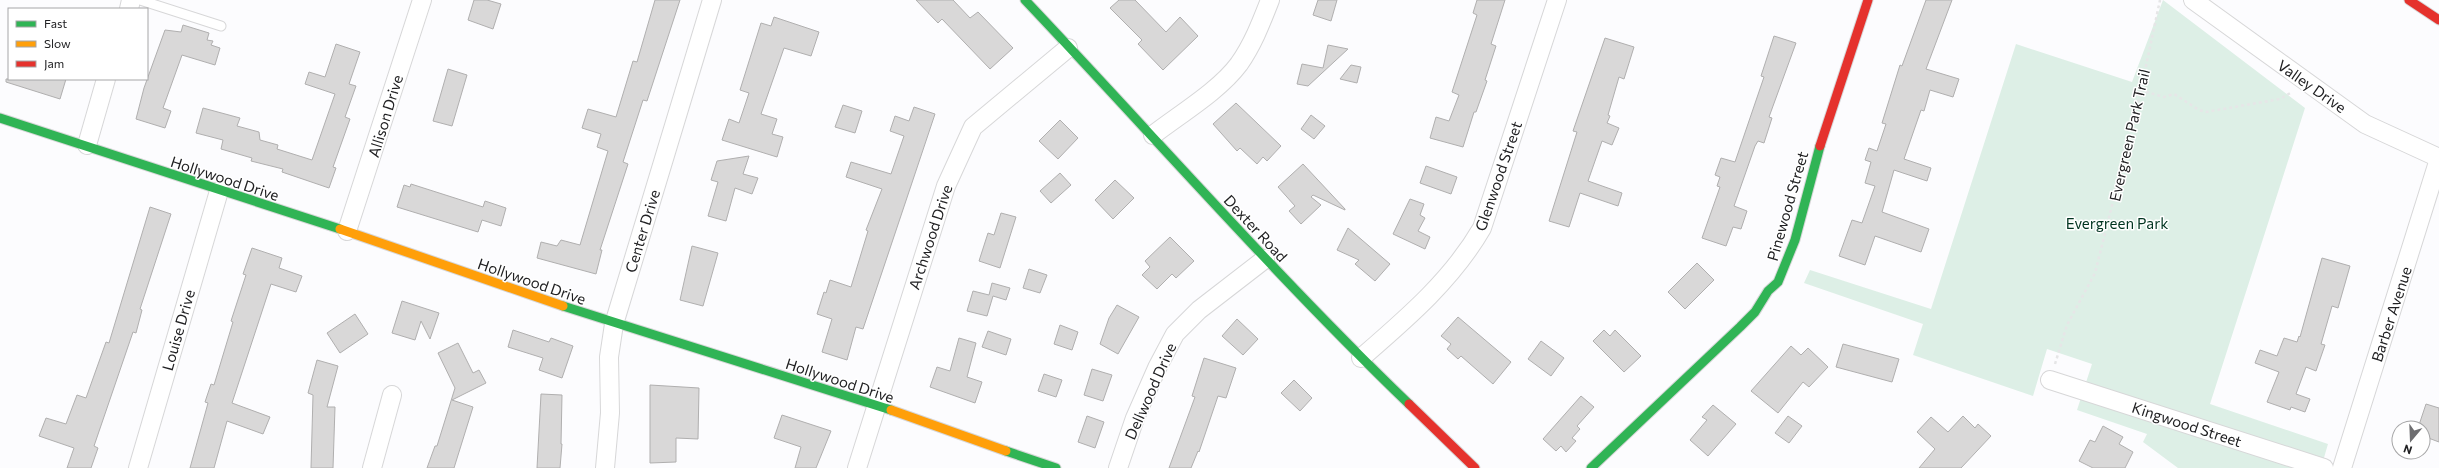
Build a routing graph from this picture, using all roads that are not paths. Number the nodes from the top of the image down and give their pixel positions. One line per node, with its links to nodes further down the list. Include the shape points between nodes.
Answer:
1 (140, 0): 11 (lane)
2 (422, 0): 19 (street, Allison Drive)
3 (712, 0): 21 (street, Center Drive)
4 (1025, 0): 12 (main road, Dexter Road)
5 (1270, 0): 15 (street, via 1257,35 1238,65 1216,87)
6 (1557, 0): 22 (street, Glenwood Street, via 1482,228 1468,253 1415,311)
7 (1868, 0): 33 (main road, Pinewood Street, via 1815,162 1795,240 1778,282 1740,327)
8 (2193, 0): 17 (street, Valley Drive, via 2365,124)
9 (2409, 0): 10 (main road)
10 (2439, 20)
11 (221, 26)
12 (1068, 48): 15 (main road, Dexter Road); 25 (street, Archwood Drive, via 973,128 946,186)
13 (106, 80): 16 (street)
14 (0, 118): 16 (main road, Hollywood Drive)
15 (1153, 135): 20 (main road, Dexter Road)
16 (87, 146): 18 (main road, Hollywood Drive)
17 (2439, 159): 35 (street, Barber Avenue)
18 (219, 191): 19 (main road, Hollywood Drive); 26 (street, Louise Drive)
19 (347, 231): 21 (main road, Hollywood Drive)
20 (1265, 259): 22 (main road, Dexter Road); 31 (street, Dellwood Drive, via 1199,310 1175,334 1135,418)
21 (614, 324): 25 (main road, Hollywood Drive); 28 (street, Center Drive, via 609,357 610,413)
22 (1361, 358): 32 (main road, Dexter Road)
23 (2050, 380): 34 (street, Kingwood Street)
24 (392, 395): 27 (street)
25 (876, 406): 29 (street, Archwood Drive); 30 (main road, Hollywood Drive)
26 (138, 468)
27 (372, 468)
28 (605, 468)
29 (857, 468)
30 (1056, 468)
31 (1118, 468)
32 (1474, 468)
33 (1591, 468)
34 (2324, 468)
35 (2342, 468)

